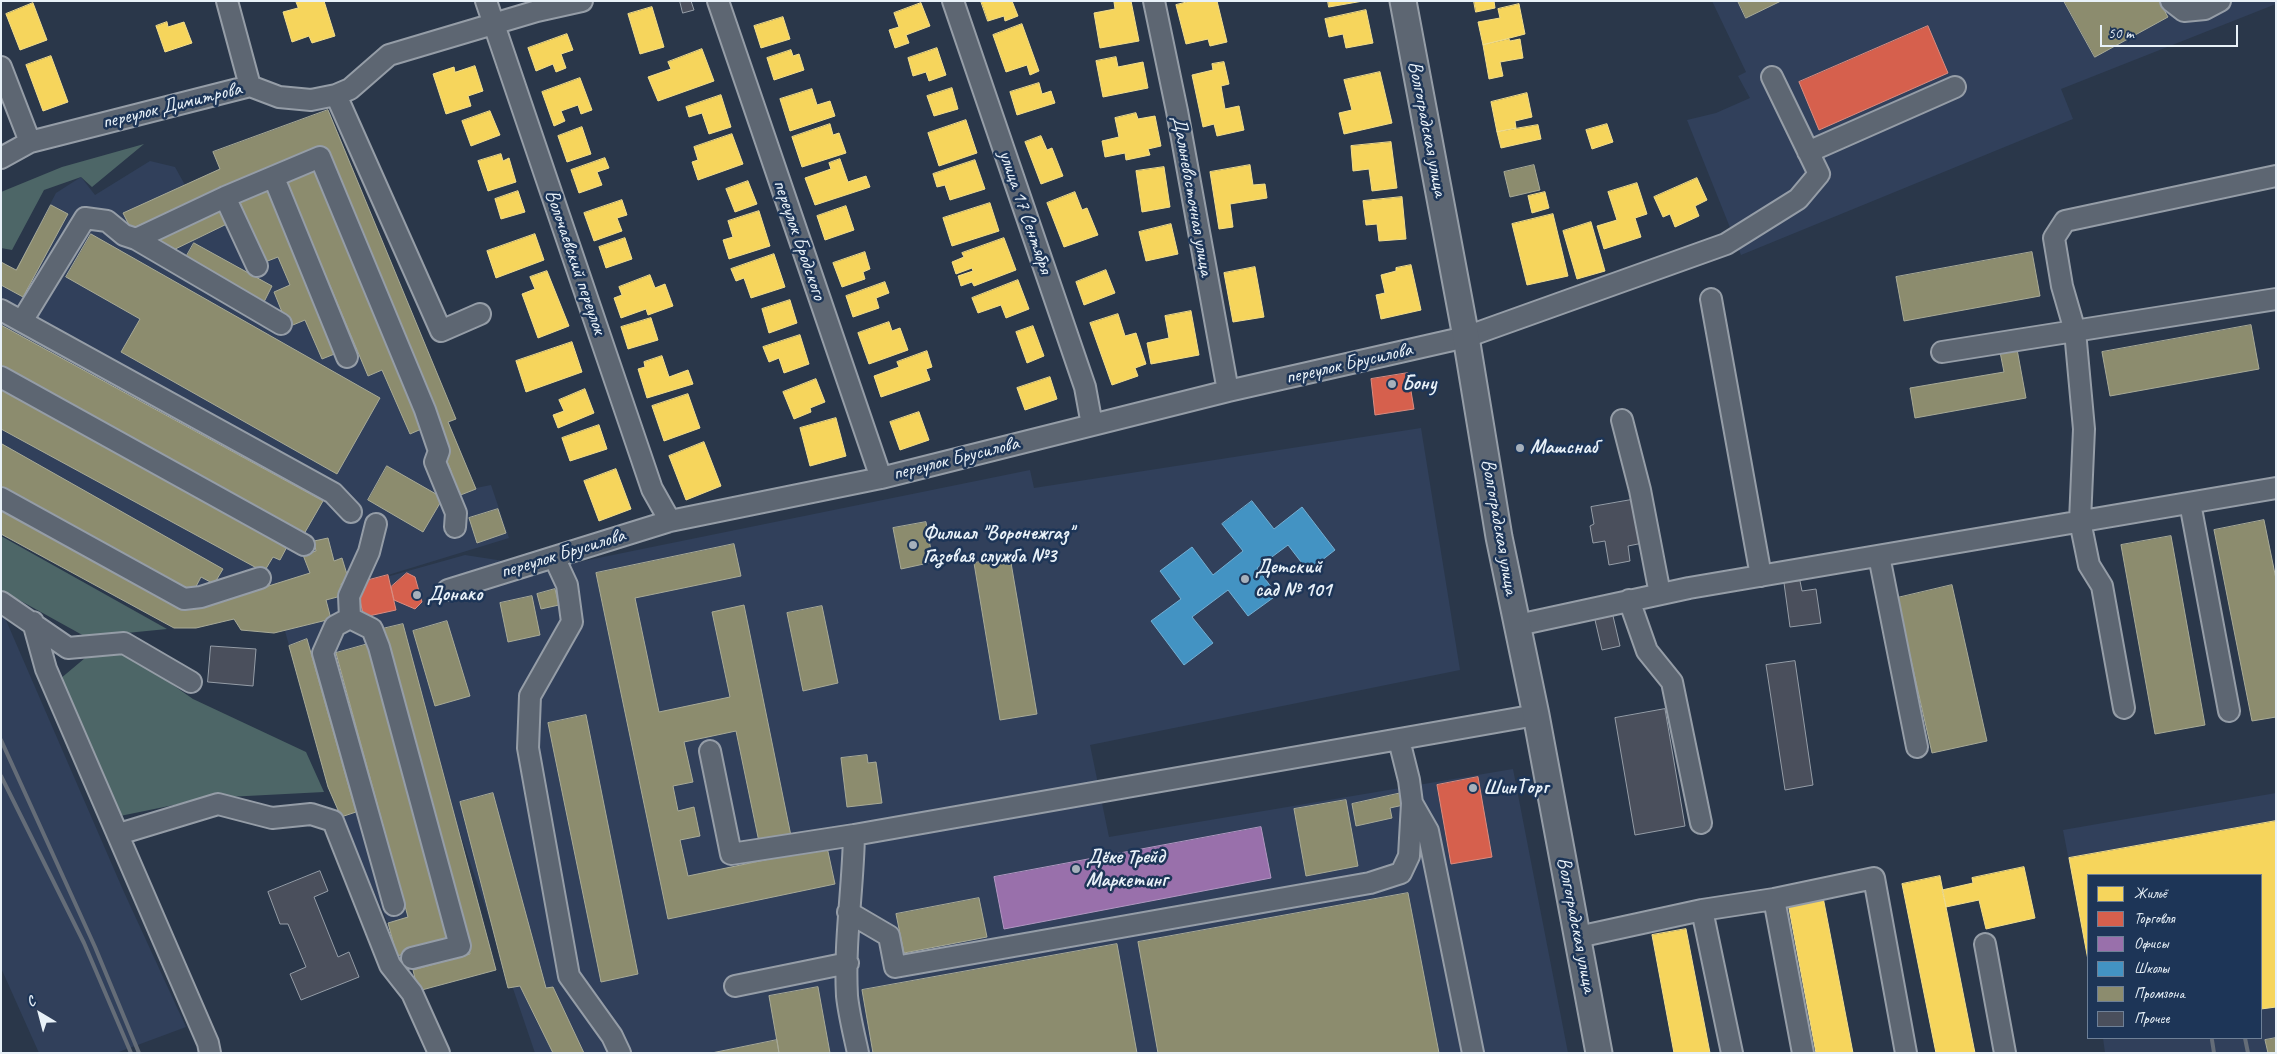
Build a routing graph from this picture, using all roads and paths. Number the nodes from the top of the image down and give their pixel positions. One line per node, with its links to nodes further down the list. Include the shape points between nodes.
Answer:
1 (227, 1): 13 (street)
2 (486, 1): 10 (street, Волочаевский переулок)
3 (582, 1): 10 (street, переулок Димитрова)
4 (718, 1): 38 (street, переулок Бродского)
5 (953, 1): 37 (street, улица 17 Сентября, via 1085,387)
6 (1154, 1): 35 (street, Дальневосточная улица)
7 (1403, 1): 31 (main road, Волгоградская улица)
8 (2171, 1): 9 (street, via 2184,11 2205,9)
9 (2220, 1)
10 (494, 24): 15 (street, переулок Димитрова, via 389,55 350,89); 43 (street, Волочаевский переулок, via 652,489)
11 (1, 67): 16 (street)
12 (1772, 78): 17 (street)
13 (250, 86): 15 (street, переулок Димитрова, via 279,97 311,100); 16 (street, переулок Димитрова)
14 (1955, 87): 17 (street)
15 (336, 95): 27 (street, via 440,331)
16 (30, 142): 18 (street, переулок Димитрова)
17 (1808, 152): 31 (street, переулок Брусилова, via 1819,174 1798,198 1726,244)
18 (1, 158)
19 (2276, 176): 30 (street, via 2065,221 2054,238 2062,286)
20 (274, 178): 21 (street); 33 (street); 46 (street, via 320,157 425,410 439,451 435,462 456,513)
21 (225, 197): 22 (street); 23 (street)
22 (136, 239): 28 (street, via 124,235 107,220 85,218); 29 (street)
23 (257, 266)
24 (1711, 299): 50 (street)
25 (2276, 299): 30 (street)
26 (1, 310): 28 (street)
27 (480, 314)
28 (22, 321): 42 (street, via 333,493)
29 (280, 324)
30 (2075, 331): 32 (street); 44 (street, via 2084,429)
31 (1466, 337): 35 (street, переулок Брусилова); 58 (main road, Волгоградская улица, via 1499,537)
32 (1942, 352)
33 (347, 358)
34 (1, 377): 47 (street)
35 (1228, 391): 37 (street, переулок Брусилова)
36 (1622, 420): 53 (street, via 1640,490)
37 (1092, 425): 38 (street, переулок Брусилова)
38 (882, 478): 43 (street, переулок Брусилова)
39 (2276, 488): 41 (street)
40 (1, 498): 51 (street, via 184,599 201,597)
41 (2190, 503): 44 (street); 61 (street)
42 (351, 512)
43 (670, 521): 49 (street, переулок Брусилова)
44 (2080, 521): 48 (street); 60 (street, via 2089,565 2102,586)
45 (376, 524): 56 (street, via 369,552 350,596)
46 (455, 527)
47 (304, 545)
48 (1879, 556): 50 (street); 64 (street)
49 (554, 557): 52 (street, переулок Брусилова); 81 (street, via 567,585 572,622 530,696 528,748 569,976 612,1036)
50 (1761, 576): 53 (street)
51 (260, 578)
52 (448, 590)
53 (1660, 594): 54 (street)
54 (1629, 600): 58 (street); 67 (street, via 1647,652 1672,682)
55 (1, 602): 57 (street)
56 (350, 618): 71 (street, via 335,626 323,652); 76 (street, via 372,629 379,646 460,946)
57 (33, 622): 59 (street, via 68,648 124,643); 68 (street, via 46,669)
58 (1518, 624): 62 (main road, Волгоградская улица)
59 (191, 682)
60 (2124, 708)
61 (2229, 712)
62 (1536, 715): 63 (street); 74 (main road, Волгоградская улица)
63 (1399, 740): 66 (street); 69 (street)
64 (1917, 747)
65 (710, 751): 69 (street, via 730,854)
66 (1412, 803): 73 (street, via 1409,856 1401,873 1370,883 895,968 889,936); 83 (street, via 1428,831)
67 (1701, 822)
68 (119, 834): 79 (street); 80 (street, via 218,804 272,818 311,814 333,821 390,965 412,993)
69 (854, 836): 73 (street)
70 (1774, 899): 72 (street); 86 (street); 87 (street, via 1874,878)
71 (394, 905)
72 (1702, 910): 74 (street); 85 (street)
73 (848, 912): 77 (street)
74 (1578, 937): 84 (main road, Волгоградская улица)
75 (1985, 944): 88 (street)
76 (412, 958)
77 (848, 964): 78 (street); 82 (street, via 847,997)
78 (735, 986)
79 (210, 1053)
80 (440, 1053)
81 (620, 1053)
82 (858, 1053)
83 (1473, 1053)
84 (1599, 1053)
85 (1732, 1053)
86 (1803, 1053)
87 (1906, 1053)
88 (2005, 1053)

